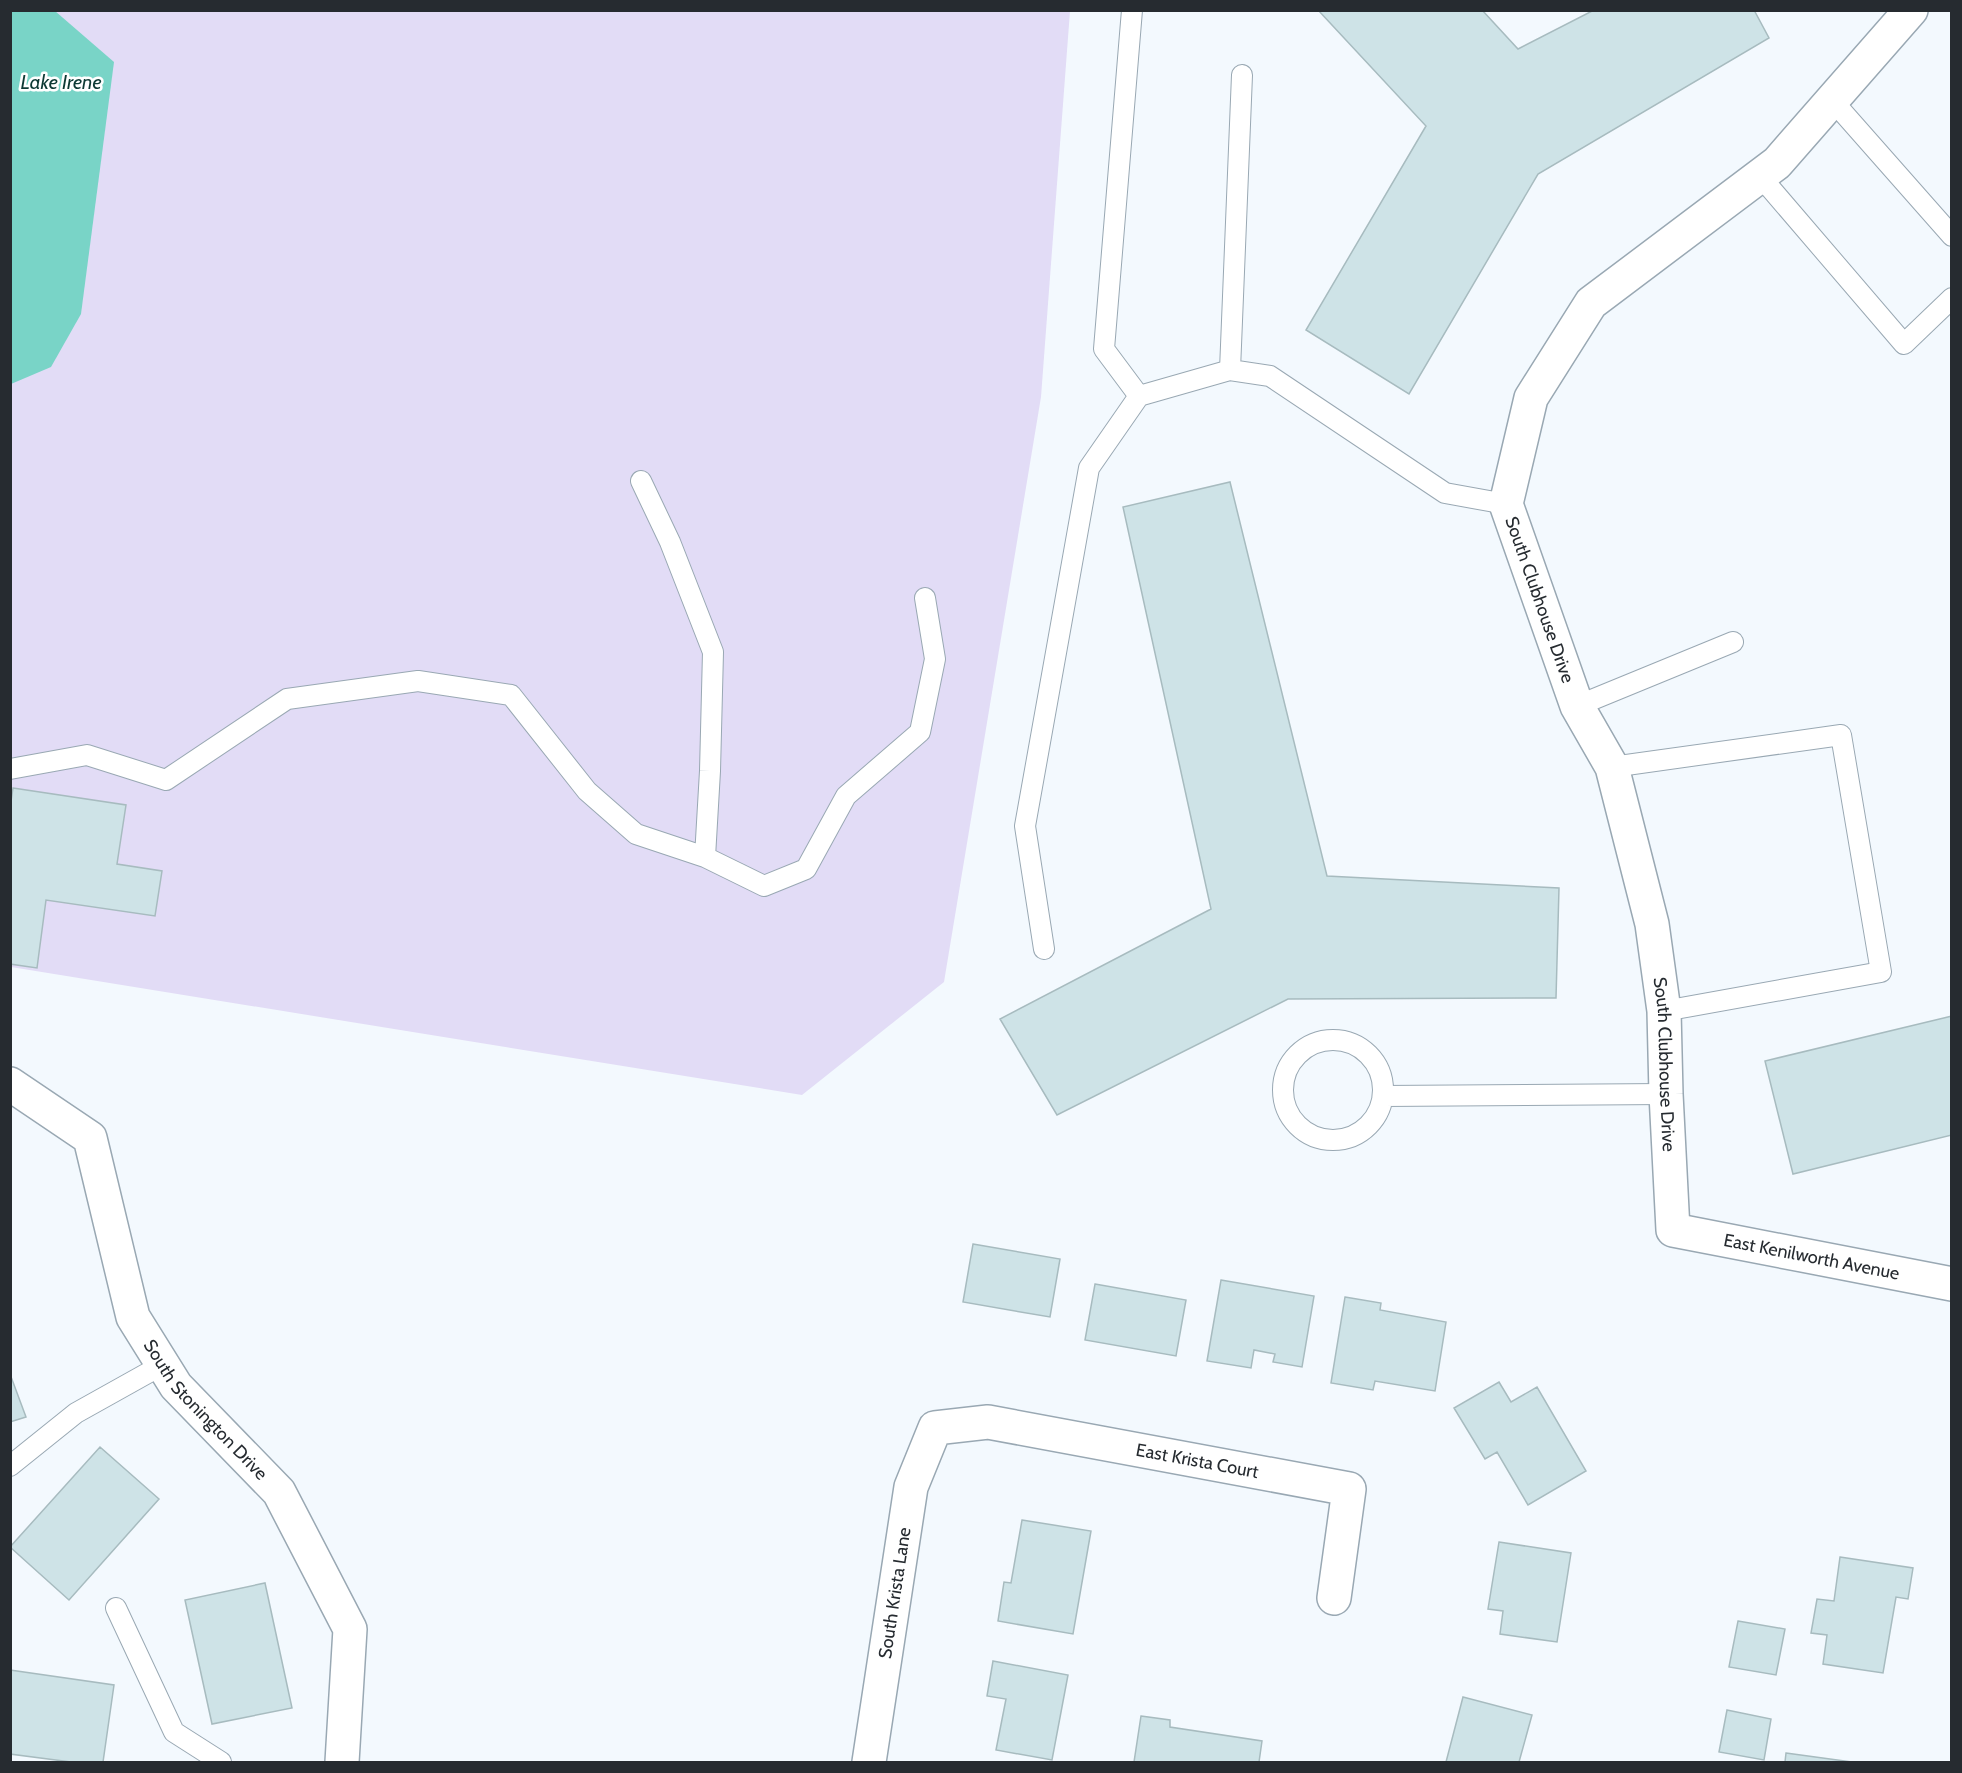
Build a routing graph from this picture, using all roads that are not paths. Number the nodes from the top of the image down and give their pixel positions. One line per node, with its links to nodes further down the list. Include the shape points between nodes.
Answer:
1 (1132, 10): 9 (lane, via 1104,349)
2 (1911, 10): 4 (street, South Clubhouse Drive)
3 (1242, 75): 8 (lane)
4 (1832, 100): 5 (street, South Clubhouse Drive, via 1777,163); 6 (lane)
5 (1760, 176): 7 (lane, via 1904,344); 11 (street, South Clubhouse Drive, via 1591,303 1531,398)
6 (1952, 236)
7 (1952, 298)
8 (1230, 370): 9 (lane); 11 (lane, via 1270,376 1445,493)
9 (1139, 396): 18 (lane, via 1089,468 1025,826)
10 (640, 481): 17 (lane, via 670,542 713,652)
11 (1506, 504): 14 (street, South Clubhouse Drive)
12 (925, 598): 17 (lane, via 935,659 920,732 846,796 806,869 764,886)
13 (1732, 642): 14 (lane)
14 (1577, 706): 15 (street, South Clubhouse Drive)
15 (1612, 767): 19 (street, South Clubhouse Drive, via 1652,924); 19 (lane, via 1841,735 1881,972)
16 (10, 770): 17 (lane, via 87,755 166,780 287,699 417,681 511,695 587,790 636,834)
17 (705, 857)
18 (1044, 949)
19 (1664, 1011): 21 (street, South Clubhouse Drive)
20 (10, 1084): 25 (street, South Stonington Drive, via 90,1138 133,1317)
21 (1666, 1094): 22 (lane); 23 (street, South Clubhouse Drive)
22 (1383, 1096): 22 (lane, via 1379,1112 1369,1126 1355,1136 1322,1140 1306,1133 1294,1121 1283,1090 1294,1059 1306,1048 1337,1040 1366,1052 1377,1065 1383,1080)
23 (1673, 1230): 24 (street, East Kenilworth Avenue)
24 (1952, 1284)
25 (162, 1365): 27 (lane, via 76,1413); 31 (street, South Stonington Drive, via 176,1386 279,1492 350,1629)
26 (935, 1428): 28 (street, East Krista Court, via 988,1422 1349,1489); 32 (street, South Krista Lane, via 911,1487)
27 (10, 1466)
28 (1334, 1598)
29 (116, 1608): 30 (lane, via 174,1732)
30 (221, 1762)
31 (342, 1762)
32 (869, 1762)

